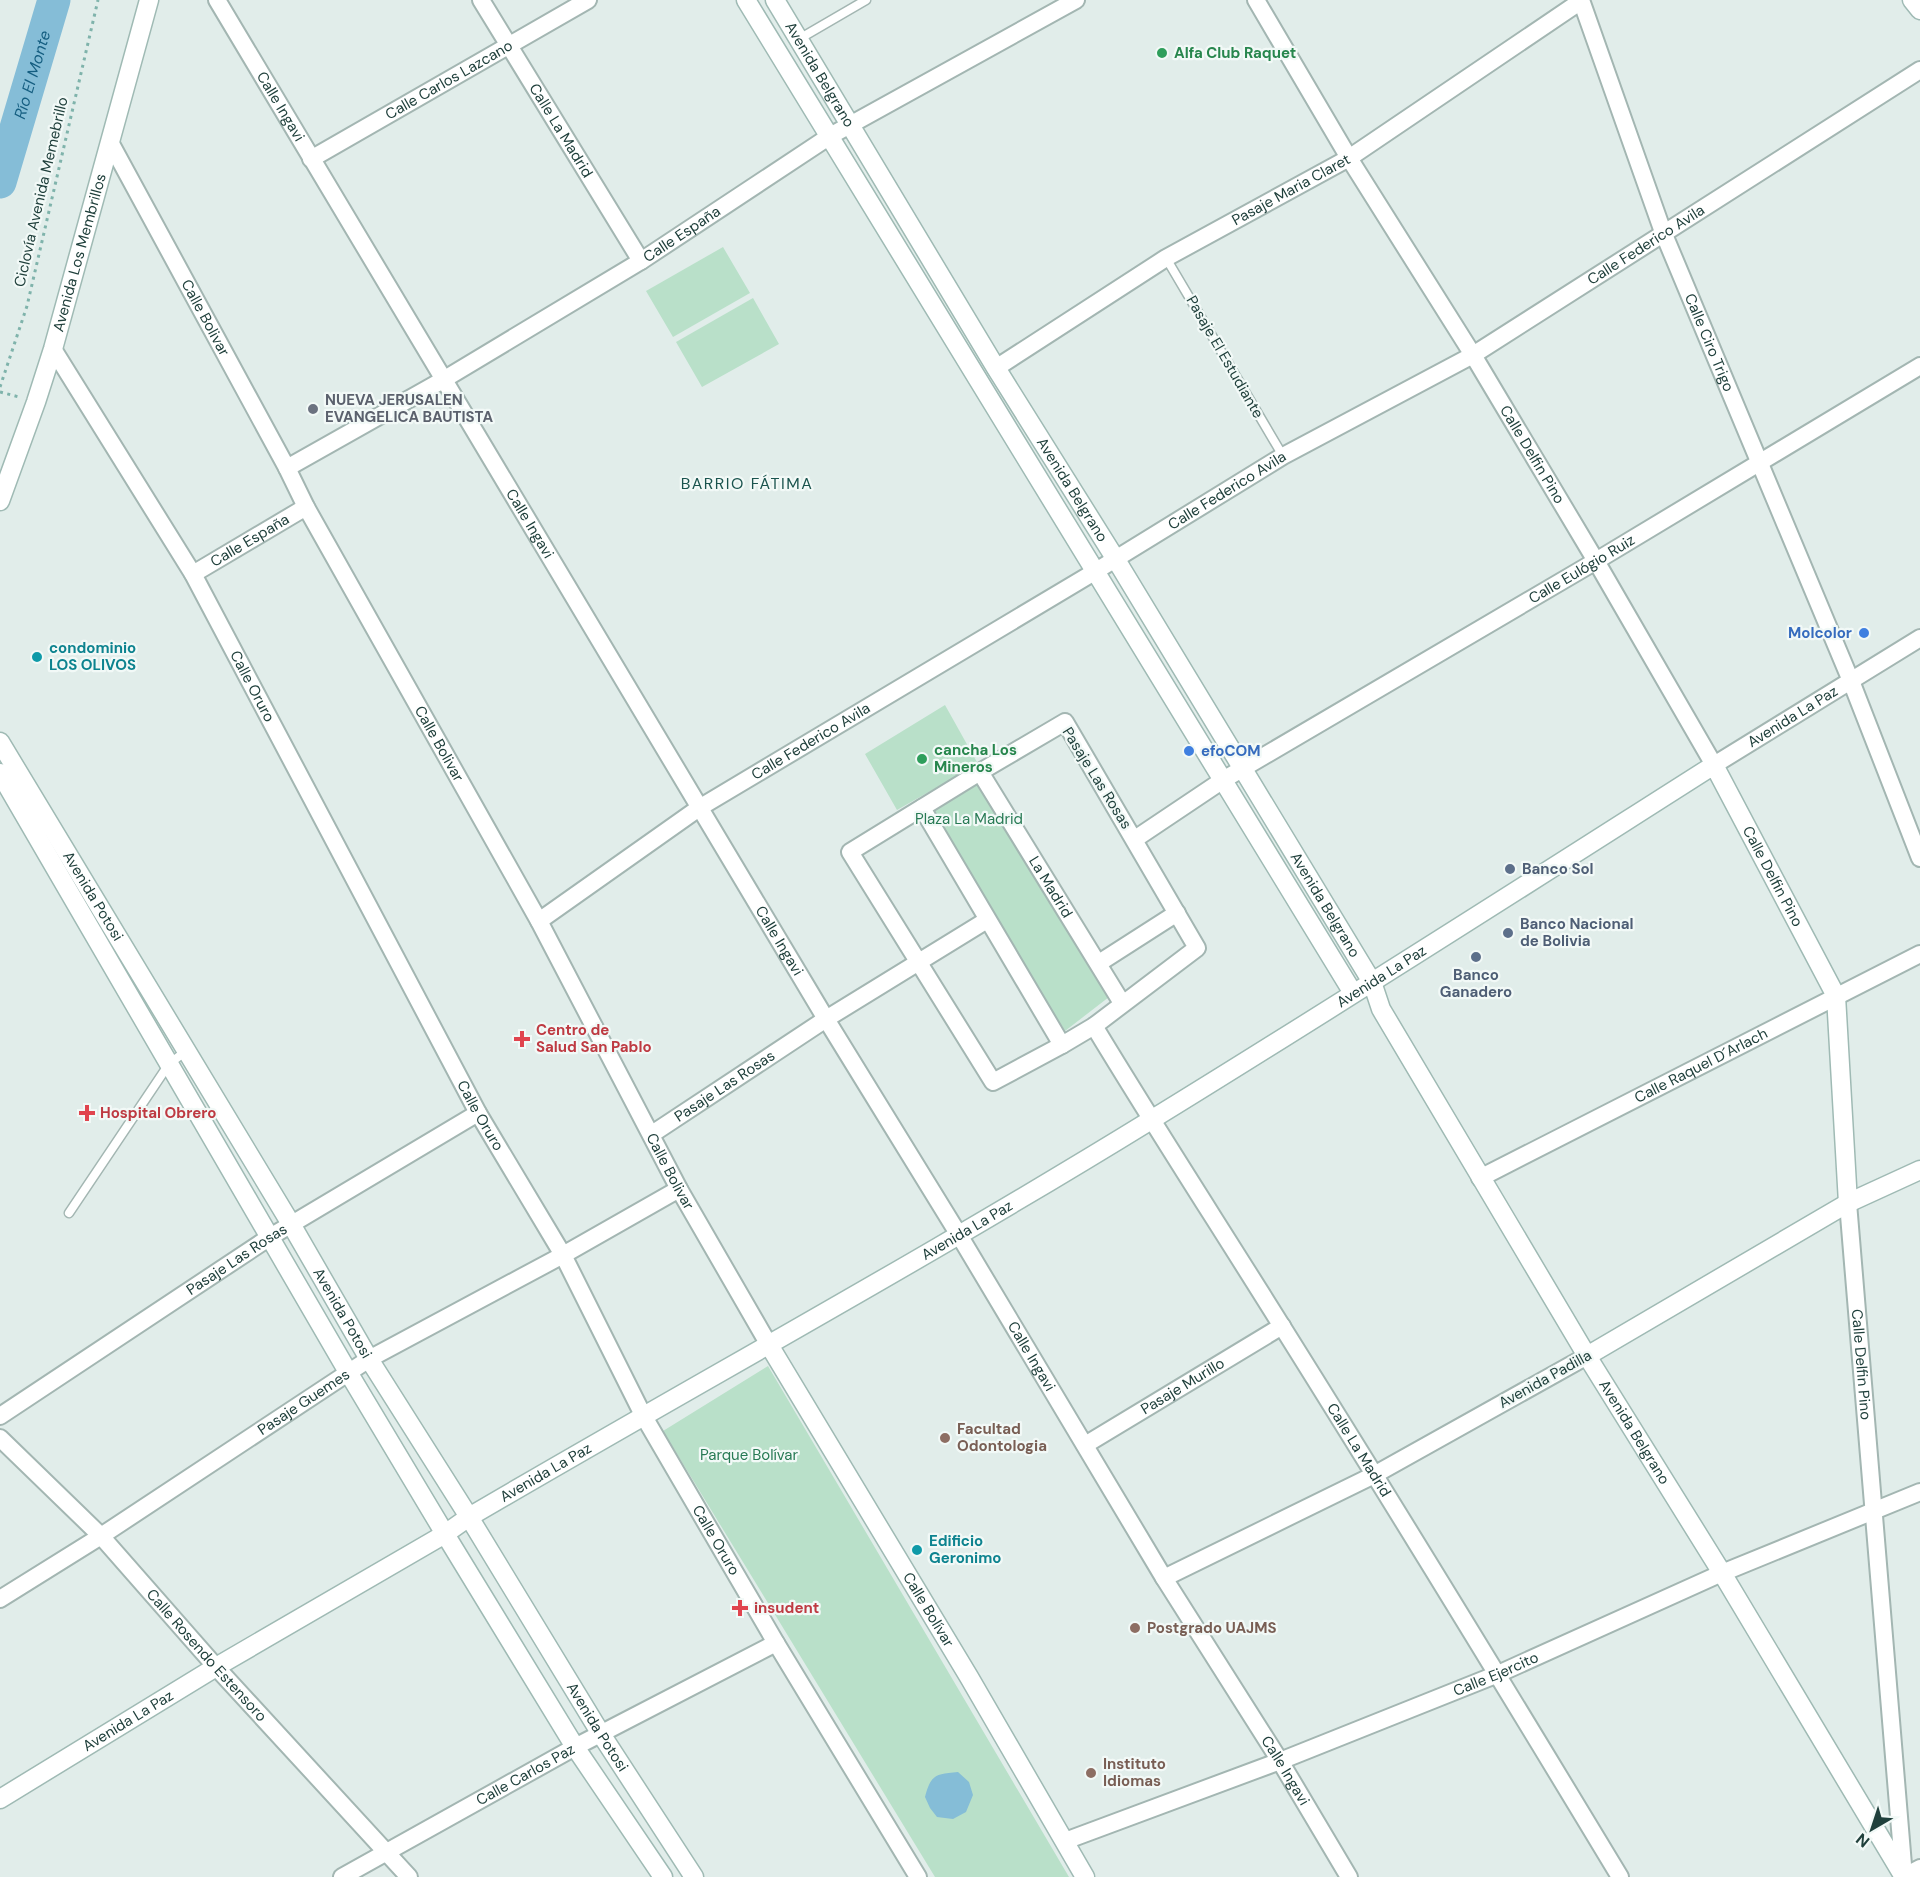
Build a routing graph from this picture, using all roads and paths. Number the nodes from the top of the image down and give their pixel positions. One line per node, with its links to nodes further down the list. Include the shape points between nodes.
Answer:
1 (98, 0): 30 (path, Ciclovía Avenida Memebrillo, via 27,306)
2 (148, 0): 19 (street, Avenida Los Membrillos)
3 (217, 0): 21 (street, Calle Ingavi)
4 (481, 0): 15 (street, Calle La Madrid)
5 (588, 0): 15 (street, Calle Carlos Lazcano)
6 (746, 0): 18 (street, Avenida Belgrano)
7 (775, 0): 14 (street, Avenida Belgrano)
8 (866, 0): 14 (lane)
9 (1256, 0): 20 (street, Calle Delfin Pino)
10 (1581, 0): 20 (street, Pasaje Maria Claret); 22 (street, Calle Ciro Trigo)
11 (1912, 0): 13 (street)
12 (1073, 1): 17 (street, Calle España)
13 (1920, 10)
14 (799, 39): 17 (street, Avenida Belgrano)
15 (508, 46): 21 (street, Calle Carlos Lazcano); 24 (street, Calle La Madrid)
16 (1920, 70): 22 (street, Calle Federico Avila)
17 (850, 126): 18 (street, Calle España); 28 (street, Avenida Belgrano)
18 (830, 136): 24 (street, Calle España); 38 (street, Avenida Belgrano)
19 (110, 142): 25 (street, Avenida Los Membrillos); 33 (street, Calle Bolivar)
20 (1349, 158): 23 (street, Pasaje Maria Claret); 26 (street, Calle Delfin Pino)
21 (310, 159): 29 (street, Calle Ingavi)
22 (1663, 232): 26 (street, Calle Federico Avila); 32 (street, Calle Ciro Trigo)
23 (1166, 258): 28 (street, Pasaje Maria Claret); 31 (lane, Pasaje El Estudiante)
24 (641, 261): 29 (street, Calle España)
25 (53, 349): 34 (street, Avenida Los Membrillos); 39 (street, Calle Oruro)
26 (1473, 355): 31 (street, Calle Federico Avila); 37 (street, Calle Delfin Pino)
27 (1920, 366): 32 (street, Calle Eulógio Ruiz)
28 (996, 368): 36 (street, Avenida Belgrano)
29 (443, 380): 33 (street, Calle España); 48 (street, Calle Ingavi)
30 (0, 387)
31 (1283, 456): 36 (street, Calle Federico Avila)
32 (1760, 463): 37 (street, Calle Eulógio Ruiz); 41 (street, Calle Ciro Trigo)
33 (287, 468): 35 (street, Calle Bolivar)
34 (0, 501)
35 (306, 507): 39 (street, Calle España); 53 (street, Calle Bolivar)
36 (1115, 558): 38 (street, Calle Federico Avila); 44 (street, Avenida Belgrano)
37 (1596, 561): 43 (street, Calle Delfin Pino); 44 (street, Calle Eulógio Ruiz)
38 (1096, 571): 47 (street, Avenida Belgrano); 48 (street, Calle Federico Avila)
39 (193, 574): 67 (street, Calle Oruro)
40 (1920, 638): 41 (street, Avenida La Paz)
41 (1851, 681): 43 (street, Avenida La Paz); 51 (street, Calle Ciro Trigo)
42 (0, 742): 45 (street, Avenida Potosi)
43 (1714, 765): 58 (street, Avenida La Paz); 60 (street, Calle Delfin Pino)
44 (1243, 769): 47 (street, Calle Eulógio Ruiz); 58 (street, Avenida Belgrano)
45 (4, 770): 65 (street, Avenida Potosi); 66 (street, Avenida Potosi)
46 (980, 772): 49 (street, Pasaje Las Rosas); 50 (street, Pasaje Las Rosas, via 1065,722); 57 (street, La Madrid)
47 (1223, 780): 50 (street); 59 (street, Avenida Belgrano)
48 (699, 808): 53 (street, Calle Federico Avila); 62 (street, Calle Ingavi)
49 (922, 808): 54 (street); 56 (street, Pasaje Las Rosas, via 850,852)
50 (1135, 839): 52 (street, Pasaje Las Rosas)
51 (1920, 858)
52 (1177, 913): 57 (street); 61 (street, Pasaje Las Rosas, via 1197,948)
53 (539, 921): 69 (street, Calle Bolivar)
54 (987, 921): 56 (street); 64 (street)
55 (1920, 954): 60 (street, Calle Raquel D´Arlach)
56 (919, 962): 62 (street, Pasaje Las Rosas); 64 (street, Pasaje Las Rosas, via 993,1082)
57 (1099, 963): 61 (street, La Madrid)
58 (1372, 982): 59 (street, Avenida La Paz); 71 (street, Avenida Belgrano, via 1381,1009)
59 (1353, 993): 68 (street, Avenida La Paz)
60 (1836, 996): 71 (street, Calle Raquel D´Arlach); 73 (street, Calle Delfin Pino)
61 (1122, 1003): 63 (street, Pasaje Las Rosas)
62 (826, 1019): 69 (street, Pasaje Las Rosas); 76 (street, Calle Ingavi)
63 (1094, 1026): 64 (street, Pasaje Las Rosas); 68 (street, Calle La Madrid)
64 (1062, 1045)
65 (186, 1050): 66 (lane); 75 (street, Avenida Potosi)
66 (169, 1064): 74 (lane); 77 (street, Avenida Potosi)
67 (478, 1113): 75 (street, Pasaje Las Rosas); 78 (street, Calle Oruro)
68 (1151, 1120): 76 (street, Avenida La Paz); 79 (street, Calle La Madrid)
69 (652, 1134): 72 (street, Calle Bolivar)
70 (1920, 1170): 73 (street, Avenida Padilla)
71 (1480, 1178): 81 (street, Avenida Belgrano)
72 (679, 1189): 78 (street, Pasaje Guemes); 80 (street, Calle Bolivar)
73 (1848, 1203): 81 (street, Avenida Padilla); 90 (street, Calle Delfin Pino)
74 (69, 1213)
75 (291, 1224): 77 (street, Pasaje Las Rosas); 82 (street, Avenida Potosi)
76 (959, 1235): 80 (street, Avenida La Paz); 87 (street, Calle Ingavi)
77 (270, 1237): 83 (street, Avenida Potosi); 85 (street, Pasaje Las Rosas)
78 (563, 1255): 82 (street, Pasaje Guemes); 84 (street, Calle Oruro)
79 (1281, 1326): 87 (street, Pasaje Murillo); 88 (street, Calle La Madrid)
80 (769, 1345): 84 (street, Avenida La Paz); 104 (street, Calle Bolívar)
81 (1587, 1356): 88 (street, Avenida Padilla); 94 (street, Avenida Belgrano)
82 (369, 1359): 83 (street, Pasaje Guemes); 91 (street, Avenida Potosi)
83 (348, 1372): 92 (street, Avenida Potosi); 93 (street, Pasaje Guemes)
84 (643, 1415): 91 (street, Avenida La Paz); 97 (street, Calle Oruro)
85 (0, 1416)
86 (0, 1438): 93 (street, Calle Rosendo Estensoro)
87 (1085, 1445): 95 (street, Calle Ingavi)
88 (1374, 1474): 95 (street, Avenida Padilla); 99 (street, Calle La Madrid)
89 (1920, 1492): 90 (street, Calle Ejercito)
90 (1874, 1512): 94 (street, Calle Ejercito); 115 (street, Calle Delfin Pino)
91 (469, 1517): 92 (street, Avenida La Paz); 100 (street, Avenida Potosi)
92 (445, 1534): 98 (street, Avenida La Paz); 101 (street, Avenida Potosi)
93 (101, 1536): 96 (street, Pasaje Guemes); 98 (street, Calle Rosendo Estensoro)
94 (1722, 1574): 99 (street, Calle Ejercito); 115 (street, Avenida Belgrano)
95 (1164, 1578): 102 (street, Calle Ingavi)
96 (0, 1599)
97 (776, 1643): 100 (street, Calle Carlos Paz); 111 (street, Calle Oruro)
98 (216, 1668): 103 (street, Avenida La Paz); 105 (street, Calle Rosendo Estensoro)
99 (1498, 1674): 102 (street, Calle Ejercito); 114 (street, Calle La Madrid)
100 (601, 1734): 101 (street, Calle Carlos Paz); 110 (street, Avenida Potosi)
101 (575, 1748): 105 (street, Calle Carlos Paz); 109 (street, Avenida Potosi)
102 (1280, 1761): 104 (street, Calle Ejercito); 113 (street, Calle Ingavi)
103 (0, 1799)
104 (1065, 1841): 112 (street, Calle Bolívar)
105 (386, 1853): 107 (street, Calle Carlos Paz); 108 (street, Calle Rosendo Estensoro)
106 (1920, 1868): 115 (street)
107 (342, 1877)
108 (409, 1877)
109 (663, 1877)
110 (694, 1877)
111 (918, 1877)
112 (1085, 1877)
113 (1349, 1877)
114 (1620, 1877)
115 (1904, 1877)

